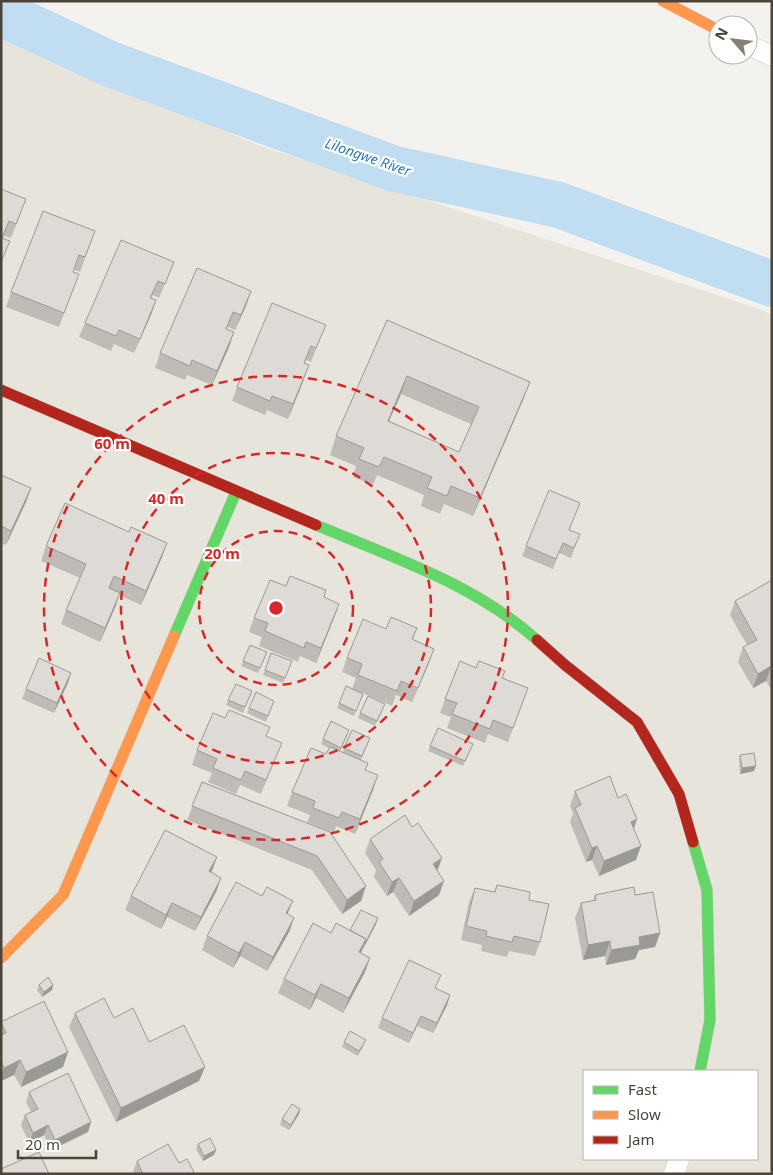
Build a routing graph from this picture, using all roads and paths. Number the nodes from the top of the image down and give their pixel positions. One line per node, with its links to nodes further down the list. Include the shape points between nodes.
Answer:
1 (663, 1): 2 (street)
2 (708, 25)
3 (758, 50): 4 (street)
4 (772, 56)
5 (1, 390): 6 (street)
6 (236, 492): 7 (street, via 63,895); 8 (street, via 454,584 523,627 637,722 679,794 707,890 710,1020)
7 (1, 958)
8 (700, 1070)
9 (679, 1160): 10 (street)
10 (674, 1174)

